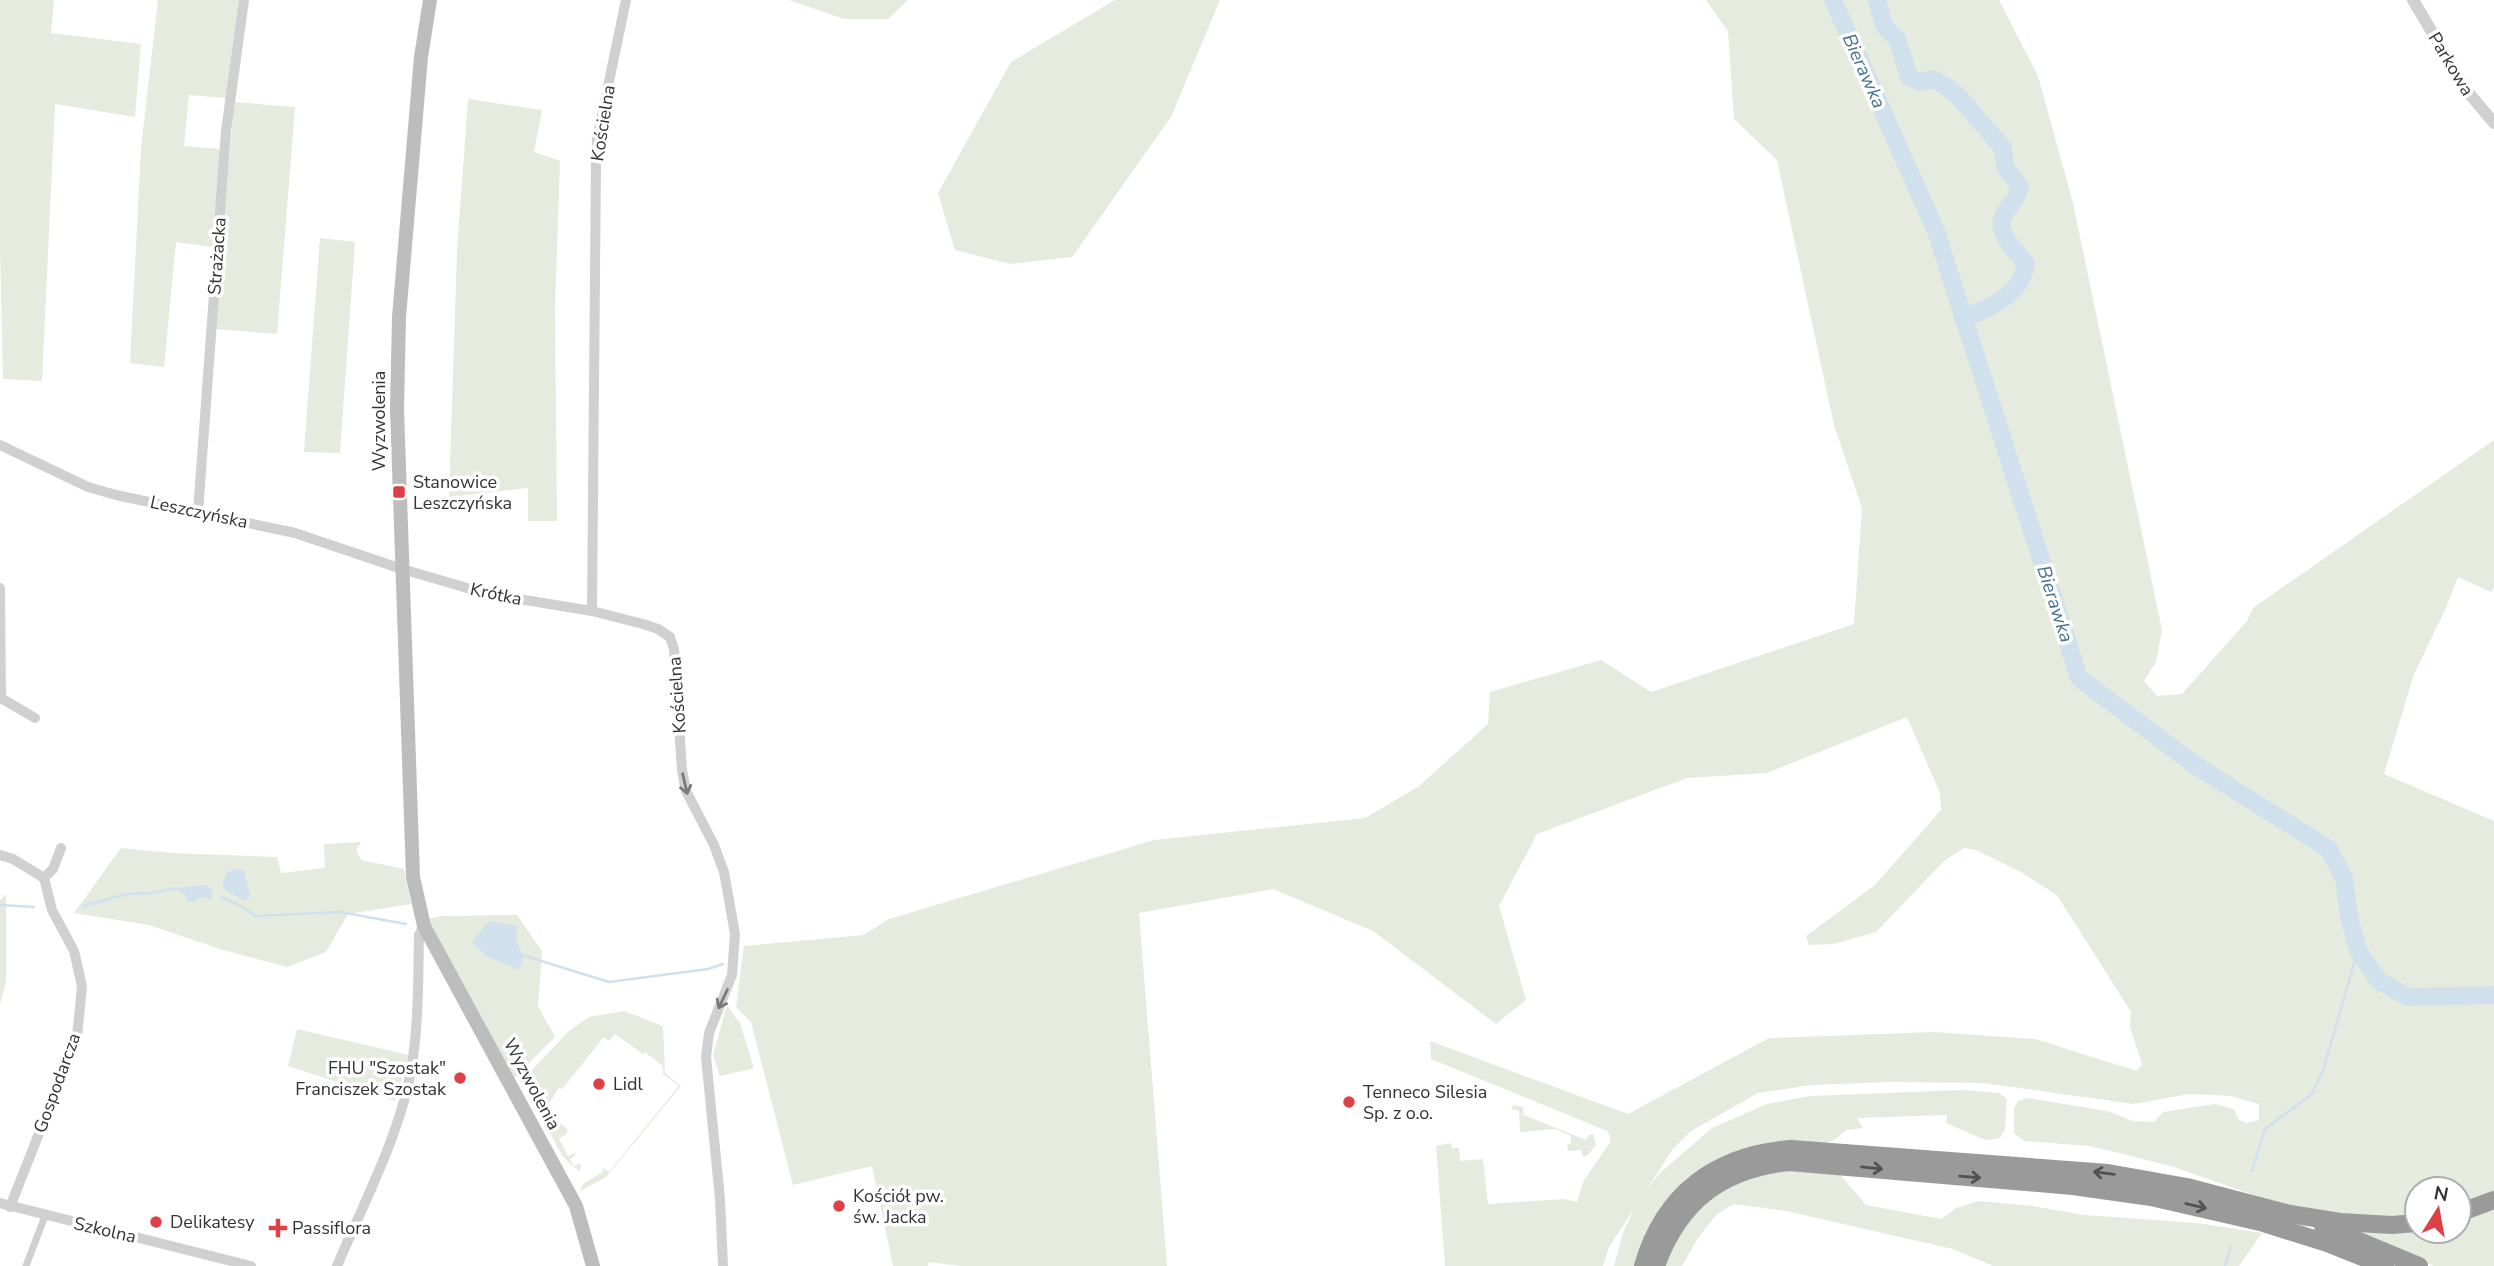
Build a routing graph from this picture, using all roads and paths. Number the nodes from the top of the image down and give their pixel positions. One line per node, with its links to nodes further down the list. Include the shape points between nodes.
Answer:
1 (244, 0): 7 (street, Strażacka, via 226,131)
2 (430, 0): 8 (main road, Wyzwolenia, via 399,317)
3 (626, 0): 10 (street, Kościelna, via 597,139)
4 (2413, 0): 5 (street, Parkowa, via 2467,91)
5 (2494, 123)
6 (0, 445): 7 (street, Leszczyńska, via 88,487)
7 (198, 512): 8 (street, Leszczyńska, via 295,533)
8 (402, 569): 10 (street, Krótka, via 488,594); 15 (main road, Wyzwolenia, via 413,877)
9 (0, 588): 11 (street, via 1,698)
10 (593, 611): 27 (street, Kościelna, one-way to 27, via 658,629 670,637 686,791 724,872 735,934 732,975 709,1033 706,1057)
11 (35, 718)
12 (61, 848): 14 (street)
13 (0, 855): 14 (street)
14 (44, 878): 17 (street, Gospodarcza, via 52,910 74,951 82,986 77,1037)
15 (424, 926): 25 (street, Wyzwolenia, via 419,935 411,1072 393,1134); 26 (main road, Wyzwolenia, via 576,1206)
16 (2494, 1200): 18 (highway)
17 (5, 1205): 20 (street, Szkolna)
18 (2473, 1208)
19 (2290, 1214): 21 (highway, via 2365,1225); 28 (highway, one-way to 28, via 2187,1187 2108,1173 1821,1150 1768,1151 1731,1162 1692,1186 1665,1215); 32 (highway)
20 (46, 1216): 23 (street); 24 (street, Szkolna)
21 (2403, 1224)
22 (2293, 1233): 29 (highway, one-way to 22, via 1672,1228 1711,1187 1750,1168 1789,1162 2125,1193 2207,1208); 30 (highway); 31 (highway)
23 (26, 1266)
24 (251, 1266)
25 (337, 1266)
26 (593, 1266)
27 (723, 1266)
28 (1643, 1266)
29 (1656, 1266)
30 (2352, 1266)
31 (2385, 1266)
32 (2419, 1266)

